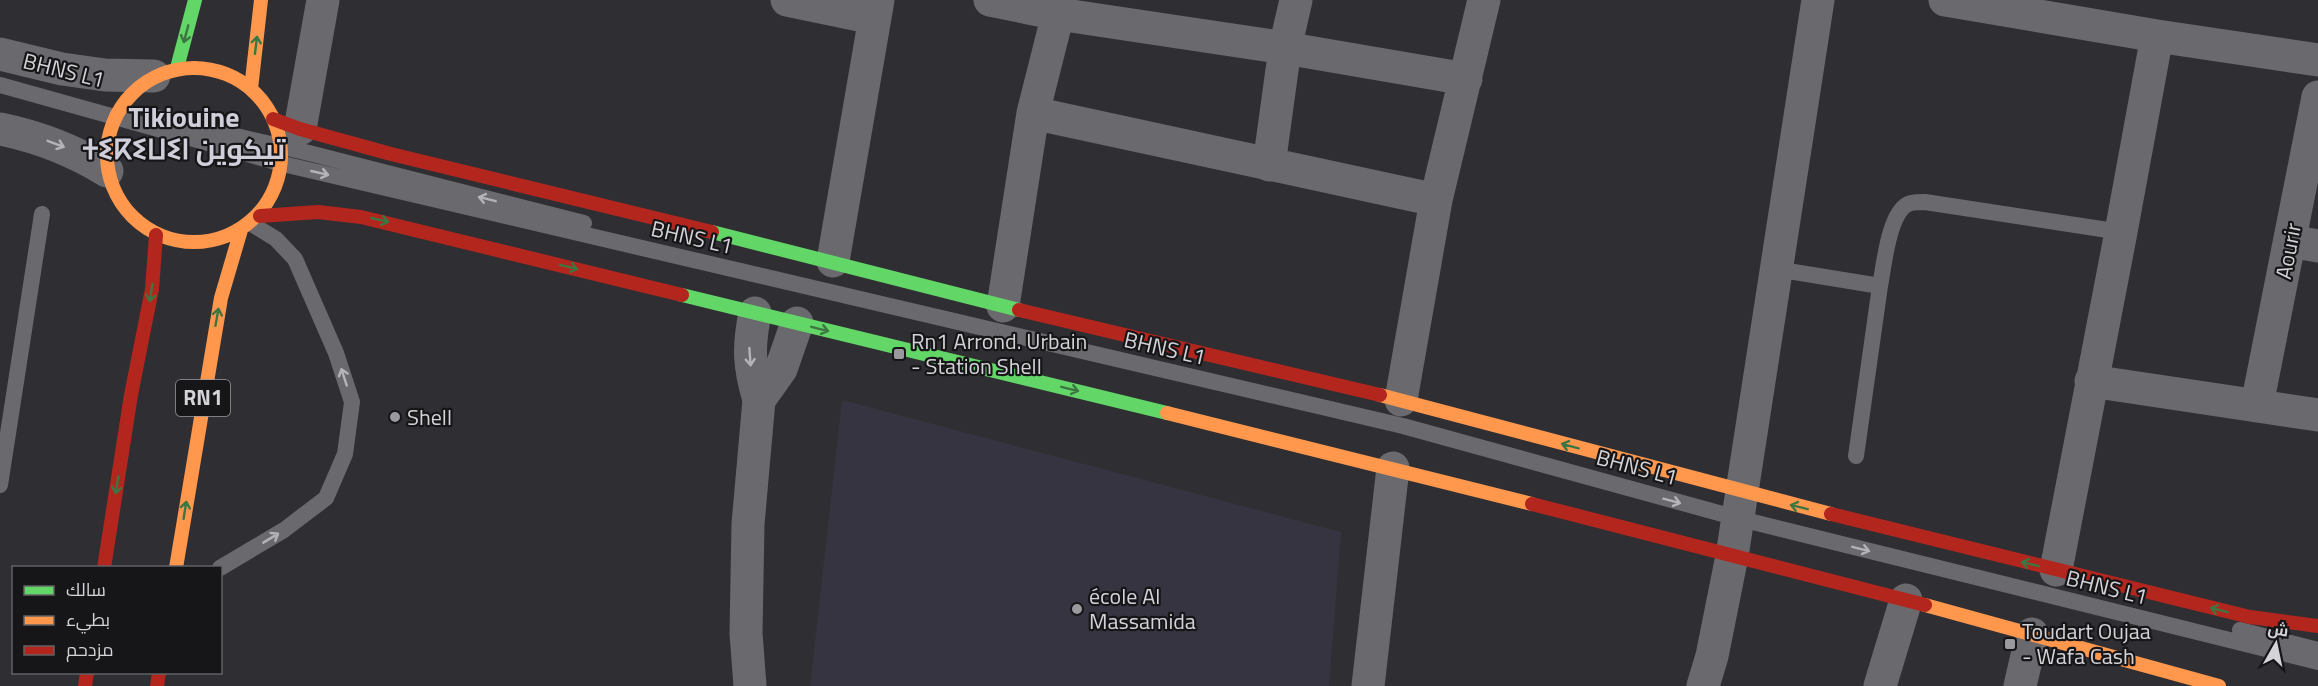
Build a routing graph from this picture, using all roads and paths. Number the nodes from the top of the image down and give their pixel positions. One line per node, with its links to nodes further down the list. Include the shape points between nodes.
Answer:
1 (195, 0): 16 (main road, one-way to 16)
2 (261, 0): 20 (main road, one-way to 2)
3 (323, 0): 25 (street)
4 (787, 0): 10 (street)
5 (990, 0): 11 (street)
6 (1296, 0): 13 (street)
7 (1484, 0): 18 (street)
8 (1818, 0): 36 (street)
9 (1945, 0): 12 (street)
10 (876, 9): 35 (street)
11 (1058, 14): 13 (street); 23 (street)
12 (2157, 36): 15 (street); 32 (street)
13 (1285, 48): 18 (street); 27 (street)
14 (0, 54): 16 (street, via 105,75)
15 (2318, 60)
16 (166, 72): 20 (main road, RN1, via 197,68 216,71); 22 (main road, via 135,89)
17 (0, 78): 22 (lane, BHNS L1)
18 (1466, 79): 29 (street)
19 (0, 86): 22 (lane, BHNS L1)
20 (251, 89): 25 (main road, RN1)
21 (2318, 97): 34 (street, Aourir)
22 (118, 112): 25 (lane, BHNS L1); 26 (lane, BHNS L1); 28 (main road, via 108,138)
23 (1033, 113): 27 (street); 38 (street)
24 (0, 129): 28 (street, one-way to 28, via 59,145)
25 (284, 131): 26 (main road, RN1); 35 (main road); 49 (lane, BHNS L1, one-way to 25, via 1253,379 953,314 615,231)
26 (283, 164): 31 (main road, RN1, via 277,187); 49 (lane, BHNS L1, one-way to 49)
27 (1269, 165): 29 (street)
28 (107, 171): 33 (main road, via 117,196 133,218)
29 (1436, 200): 43 (street)
30 (42, 214): 48 (lane)
31 (250, 223): 33 (main road, via 213,241 185,242); 39 (main road, one-way to 39, via 289,212 348,213); 52 (main road, RN1, one-way to 31, via 221,298); 53 (lane, one-way to 31, via 284,530 327,498 345,454 352,402 336,353 296,260 276,239)
32 (2121, 232): 37 (lane, via 1925,202 1909,203 1899,210 1893,223); 41 (street)
33 (156, 235): 51 (main road, one-way to 51, via 152,289)
34 (2304, 244): 44 (street, Aourir)
35 (832, 261): 38 (main road)
36 (1776, 269): 37 (lane); 49 (street)
37 (1880, 286): 46 (lane)
38 (1003, 306): 43 (main road)
39 (755, 313): 40 (main road); 42 (street, one-way to 42, via 749,342)
40 (797, 323): 42 (street, via 782,369); 47 (main road, one-way to 47)
41 (2091, 381): 44 (street); 54 (street)
42 (759, 400): 60 (street, via 748,524 746,622)
43 (1401, 400): 49 (main road, one-way to 43)
44 (2257, 405): 45 (street)
45 (2318, 416)
46 (1856, 456)
47 (1394, 468): 50 (main road); 61 (street)
48 (0, 485)
49 (1739, 505): 50 (street); 54 (main road, one-way to 49); 58 (lane, BHNS L1); 59 (lane, BHNS L1, one-way to 59)
50 (1732, 556): 55 (main road); 62 (street)
51 (104, 566)
52 (176, 566)
53 (222, 567)
54 (2056, 570): 56 (main road, one-way to 54, via 2250,617)
55 (1906, 600): 57 (main road); 63 (street)
56 (2318, 626)
57 (2032, 634): 64 (street); 65 (main road)
58 (2318, 650)
59 (2318, 662)
60 (750, 686)
61 (1368, 686)
62 (1703, 686)
63 (1880, 686)
64 (2020, 686)
65 (2219, 686)

